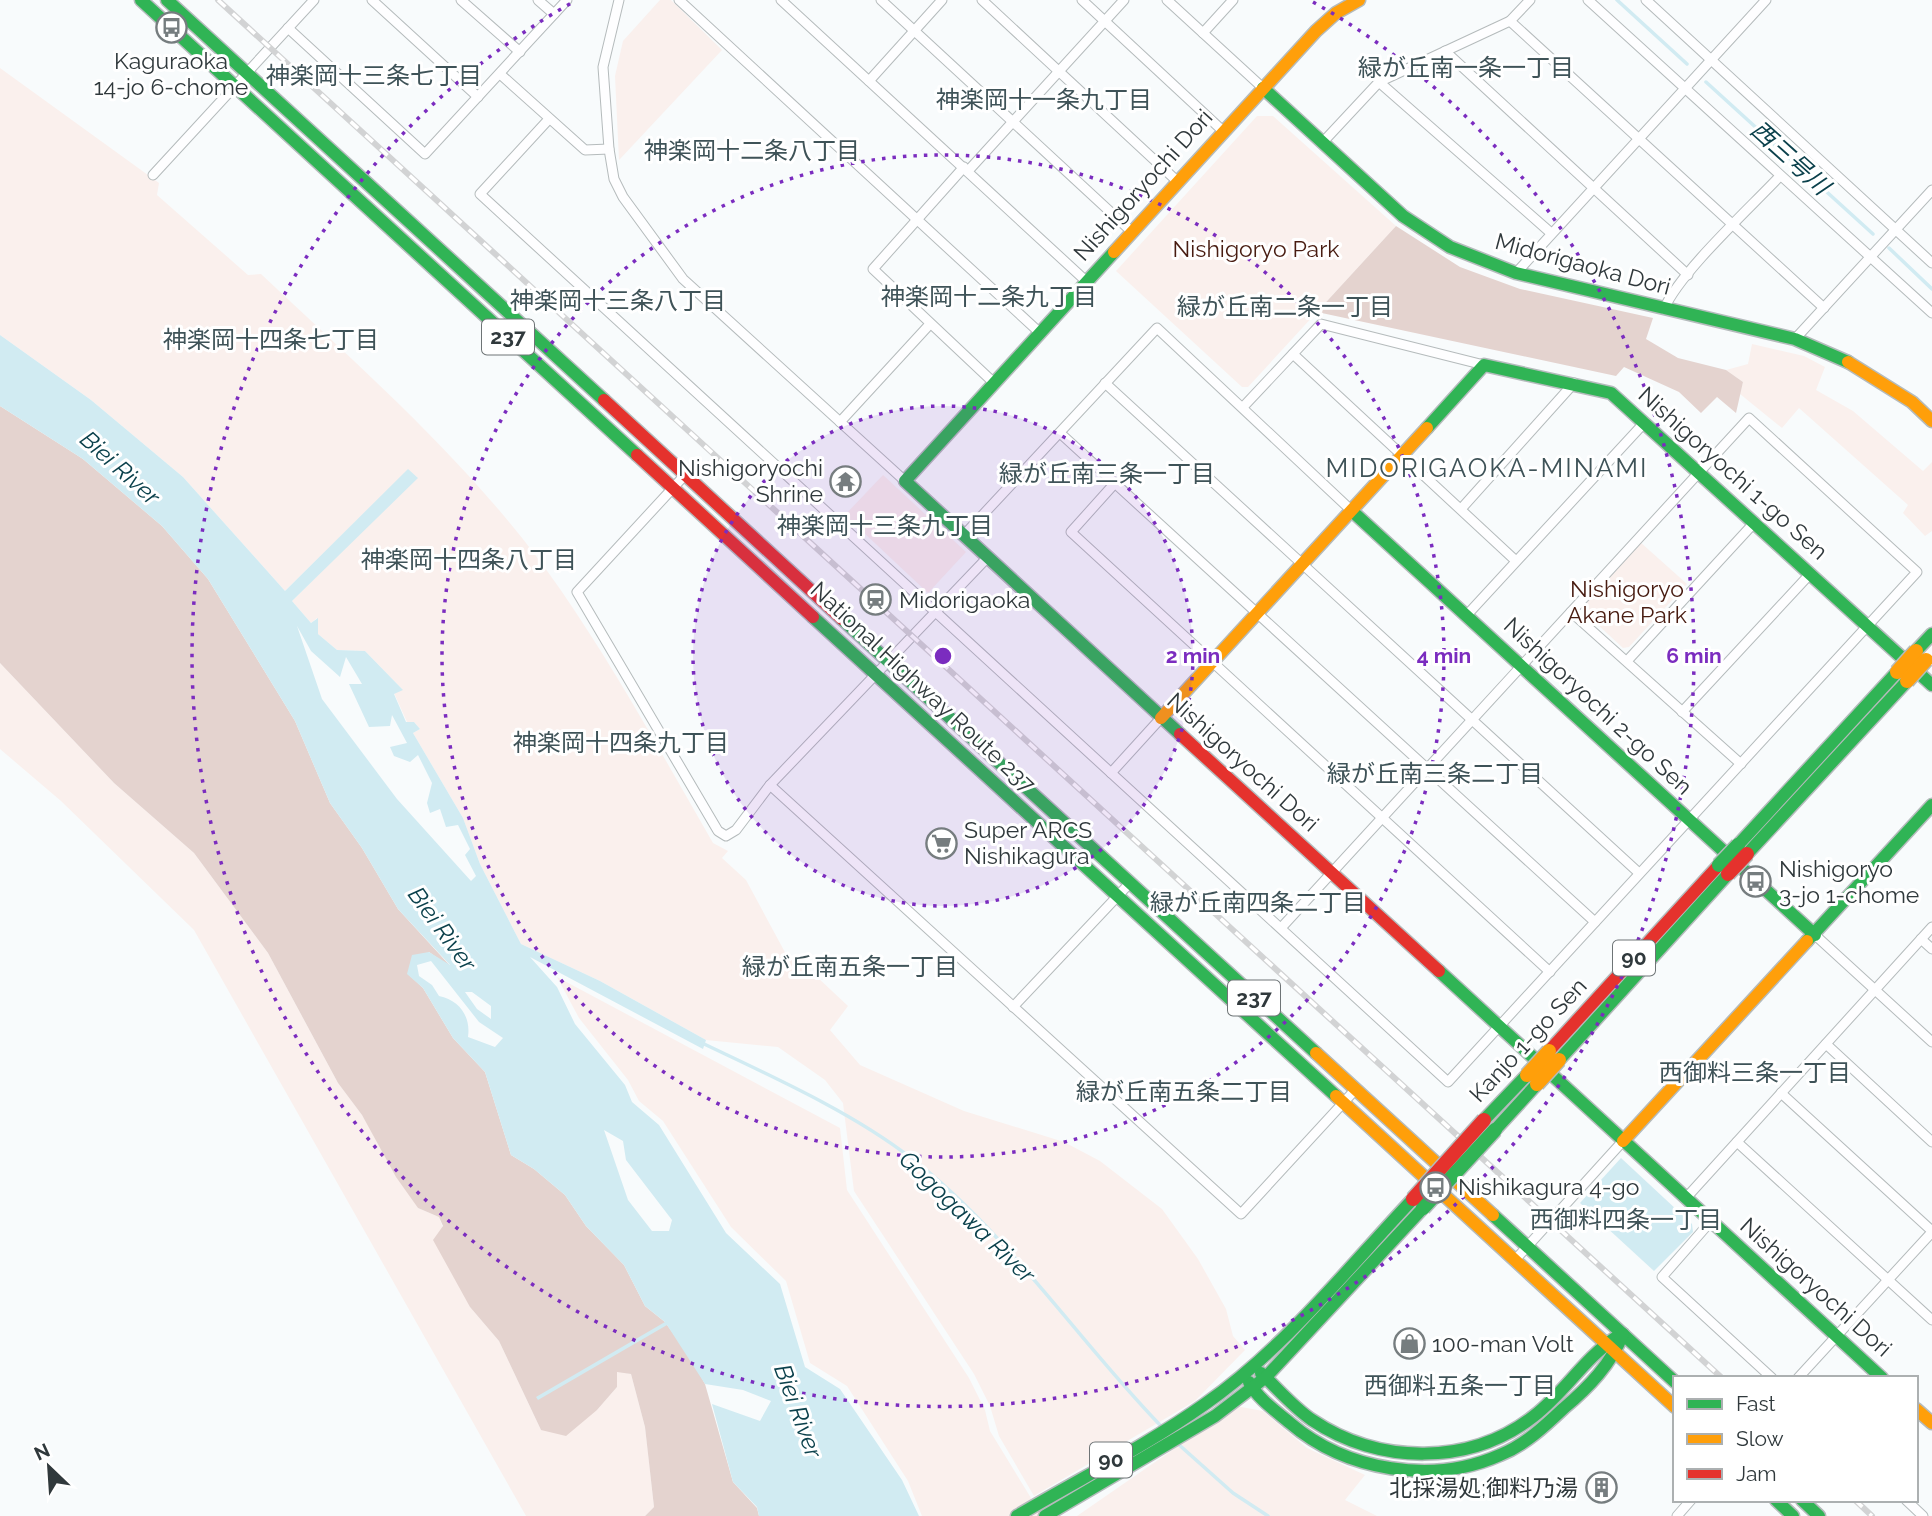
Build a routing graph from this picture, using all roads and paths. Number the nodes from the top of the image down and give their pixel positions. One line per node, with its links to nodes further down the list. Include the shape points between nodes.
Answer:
1 (141, 0): 37 (main road, National Highway Route 237 / 237)
2 (167, 0): 33 (main road, National Highway Route 237 / 237)
3 (314, 0): 26 (street)
4 (372, 0): 40 (street)
5 (461, 0): 30 (street)
6 (538, 0): 23 (street)
7 (567, 0): 23 (street)
8 (619, 0): 46 (street, via 604,67)
9 (679, 0): 55 (street)
10 (781, 0): 35 (street)
11 (881, 0): 27 (street)
12 (942, 0): 27 (street)
13 (982, 0): 32 (street)
14 (1082, 0): 25 (street)
15 (1124, 0): 25 (street)
16 (1167, 0): 28 (street)
17 (1233, 0): 28 (street)
18 (1359, 0): 38 (main road, via 1315,31)
19 (1530, 0): 24 (street)
20 (1588, 0): 39 (street)
21 (1646, 0): 31 (street)
22 (1766, 0): 31 (street)
23 (554, 15): 30 (street)
24 (1510, 21): 29 (street); 44 (street)
25 (1105, 22): 32 (street); 43 (street)
26 (288, 28): 33 (street); 40 (street, via 425,154)
27 (915, 31): 35 (street); 42 (street)
28 (1203, 33): 38 (street)
29 (1445, 51): 36 (street); 53 (street)
30 (520, 52): 34 (street)
31 (1711, 59): 39 (street); 57 (street)
32 (1060, 72): 42 (street); 52 (street)
33 (246, 73): 37 (street); 47 (main road, National Highway Route 237 / 237)
34 (500, 74): 40 (street); 41 (street)
35 (869, 81): 49 (street)
36 (1379, 82): 45 (street); 59 (street)
37 (234, 86): 48 (main road, National Highway Route 237 / 237); 50 (street)
38 (1263, 88): 43 (main road, Nishigoryochi Dori); 45 (main road, Midorigaoka Dori)
39 (1684, 89): 44 (street); 51 (street)
40 (478, 97)
41 (549, 119): 46 (street, via 585,150); 95 (street, via 480,194)
42 (1014, 123): 49 (street); 58 (street)
43 (1223, 131): 52 (main road, Nishigoryochi Dori)
44 (1639, 138): 53 (street); 56 (street)
45 (1323, 142): 62 (main road, Midorigaoka Dori, via 1427,234)
46 (609, 149): 78 (street, via 614,179 623,197 683,279)
47 (331, 151): 48 (main road); 83 (main road, National Highway Route 237 / 237)
48 (319, 164): 86 (main road, National Highway Route 237 / 237)
49 (966, 169): 55 (street); 64 (street)
50 (153, 175)
51 (1780, 176): 56 (street); 60 (street)
52 (1177, 181): 58 (main road, Nishigoryochi Dori)
53 (1593, 187): 59 (street); 63 (street)
54 (1932, 190): 57 (street)
55 (918, 219): 68 (street, via 873,269); 69 (street)
56 (1734, 225): 63 (street); 65 (street)
57 (1896, 229): 60 (street); 61 (street)
58 (1131, 231): 64 (main road, Nishigoryochi Dori)
59 (1551, 233): 62 (street)
60 (1871, 257): 65 (street); 67 (street)
61 (1932, 263)
62 (1516, 273): 66 (main road, Midorigaoka Dori)
63 (1688, 275): 66 (street)
64 (1086, 281): 69 (main road, Nishigoryochi Dori)
65 (1824, 308): 70 (street)
66 (1664, 309): 70 (main road, Midorigaoka Dori)
67 (1932, 313)
68 (930, 324): 73 (street); 78 (street)
69 (1039, 332): 73 (main road, Nishigoryochi Dori)
70 (1795, 339): 77 (main road, Midorigaoka Dori, via 1861,367)
71 (1293, 354): 72 (street, via 1321,324); 76 (street); 81 (street)
72 (1484, 365): 75 (main road, Nishigoryochi 1-go Sen); 81 (main road)
73 (993, 382): 84 (main road, Nishigoryochi Dori)
74 (1105, 383): 76 (street, via 1157,328); 80 (street); 93 (street)
75 (1574, 383): 79 (main road, Nishigoryochi 1-go Sen, via 1611,393); 87 (street)
76 (1244, 406): 88 (street)
77 (1932, 421)
78 (840, 422): 84 (street)
79 (1645, 422): 82 (main road, Nishigoryochi 1-go Sen); 92 (street)
80 (1060, 433): 85 (street); 90 (street)
81 (1401, 455): 87 (street); 88 (main road)
82 (1699, 472): 89 (main road, Nishigoryochi 1-go Sen); 96 (street); 99 (street, via 1749,418 1917,572)
83 (684, 476): 86 (street); 103 (main road, National Highway Route 237 / 237)
84 (905, 481): 90 (main road, Nishigoryochi Dori)
85 (1115, 483): 97 (street); 104 (street, via 1071,533)
86 (672, 488): 106 (main road, National Highway Route 237 / 237); 114 (street, via 578,592 722,835 734,833)
87 (1461, 509): 92 (street)
88 (1352, 511): 93 (main road); 98 (main road, Nishigoryochi 2-go Sen)
89 (1754, 523): 94 (main road, Nishigoryochi 1-go Sen); 102 (street)
90 (964, 535): 91 (main road, Nishigoryochi Dori)
91 (987, 558): 95 (street); 109 (main road, Nishigoryochi Dori)
92 (1516, 561): 98 (street)
93 (1303, 564): 97 (main road); 110 (street)
94 (1810, 573): 99 (main road, Nishigoryochi 1-go Sen); 108 (street)
95 (935, 611): 103 (street); 113 (street)
96 (1571, 612): 102 (street); 105 (street)
97 (1258, 613): 104 (main road); 112 (street)
98 (1466, 616): 105 (main road, Nishigoryochi 2-go Sen)
99 (1866, 626): 107 (main road, Nishigoryochi 1-go Sen); 111 (street)
100 (1932, 634): 101 (main road, Kanjo 1-go Sen / 90)
101 (1925, 655): 141 (main road, Kanjo 1-go Sen / 90, bridge)
102 (1627, 661): 108 (street)
103 (886, 662): 106 (street); 120 (main road, National Highway Route 237 / 237)
104 (1213, 662): 109 (main road); 116 (street)
105 (1521, 666): 110 (street); 117 (main road, Nishigoryochi 2-go Sen)
106 (874, 674): 114 (street); 121 (main road, National Highway Route 237 / 237)
107 (1932, 685)
108 (1682, 712): 111 (street)
109 (1161, 718): 113 (street); 118 (main road, Nishigoryochi Dori)
110 (1472, 719): 112 (street); 119 (street)
111 (1741, 764): 117 (street)
112 (1427, 768): 116 (street); 122 (street)
113 (1111, 773): 123 (street)
114 (770, 785): 130 (street)
115 (1932, 805): 125 (main road)
116 (1382, 818): 118 (street); 128 (street)
117 (1689, 820): 119 (street); 125 (main road, Nishigoryochi 2-go Sen)
118 (1331, 873): 123 (street); 131 (main road, Nishigoryochi Dori)
119 (1639, 873): 122 (street)
120 (1129, 884): 121 (street); 134 (main road, National Highway Route 237 / 237)
121 (1117, 897): 130 (street); 136 (main road, National Highway Route 237 / 237)
122 (1595, 922): 128 (street)
123 (1281, 928): 131 (street, via 1448,1082)
124 (1932, 928): 126 (street)
125 (1815, 935): 129 (street); 137 (main road)
126 (1922, 939): 127 (street); 129 (street)
127 (1932, 949)
128 (1550, 972): 131 (street)
129 (1875, 990): 132 (street); 133 (street)
130 (1013, 1007): 136 (street, via 1241,1214)
131 (1499, 1027): 137 (main road, Nishigoryochi Dori)
132 (1932, 1042)
133 (1826, 1044): 135 (street); 139 (street)
134 (1355, 1090): 136 (street); 144 (main road, National Highway Route 237 / 237)
135 (1781, 1093): 138 (street); 143 (street)
136 (1343, 1103): 145 (main road, National Highway Route 237 / 237)
137 (1623, 1141): 140 (main road, Nishigoryochi Dori); 144 (street)
138 (1737, 1142): 140 (street); 146 (street)
139 (1932, 1142)
140 (1686, 1198): 142 (main road, Nishigoryochi Dori)
141 (1418, 1204): 152 (main road, Kanjo 1-go Sen / 90); 156 (main road, Kanjo 1-go Sen / 90)
142 (1711, 1222): 149 (main road, Nishigoryochi Dori); 153 (street, via 1662,1277)
143 (1932, 1231): 146 (street)
144 (1527, 1247): 145 (street); 148 (main road, National Highway Route 237 / 237)
145 (1515, 1260): 150 (main road, National Highway Route 237 / 237)
146 (1888, 1280): 147 (street); 149 (street)
147 (1932, 1320)
148 (1623, 1334): 150 (main road); 151 (main road); 157 (main road, National Highway Route 237 / 237)
149 (1836, 1336): 154 (street); 155 (main road, Nishigoryochi Dori)
150 (1606, 1344): 151 (main road, National Highway Route 237 / 237); 156 (main road, via 1523,1425 1488,1444 1444,1454 1403,1454 1353,1442 1311,1419)
151 (1617, 1354): 158 (main road, via 1534,1435 1499,1456 1456,1468 1413,1471 1369,1465 1317,1443); 159 (main road, National Highway Route 237 / 237)
152 (1248, 1370): 156 (main road); 158 (main road); 166 (main road, Kanjo 1-go Sen / 90, via 1204,1405)
153 (1770, 1376)
154 (1800, 1376)
155 (1880, 1376)
156 (1266, 1377): 158 (main road, Kanjo 1-go Sen / 90)
157 (1673, 1380)
158 (1252, 1388): 167 (main road, Kanjo 1-go Sen / 90, via 1215,1416)
159 (1673, 1405)
160 (1918, 1411): 161 (main road)
161 (1932, 1423)
162 (1689, 1502): 168 (street)
163 (1778, 1502): 169 (main road)
164 (1804, 1502): 170 (main road)
165 (1908, 1502): 171 (street)
166 (1017, 1516)
167 (1045, 1516)
168 (1677, 1516)
169 (1793, 1516)
170 (1819, 1516)
171 (1923, 1516)

